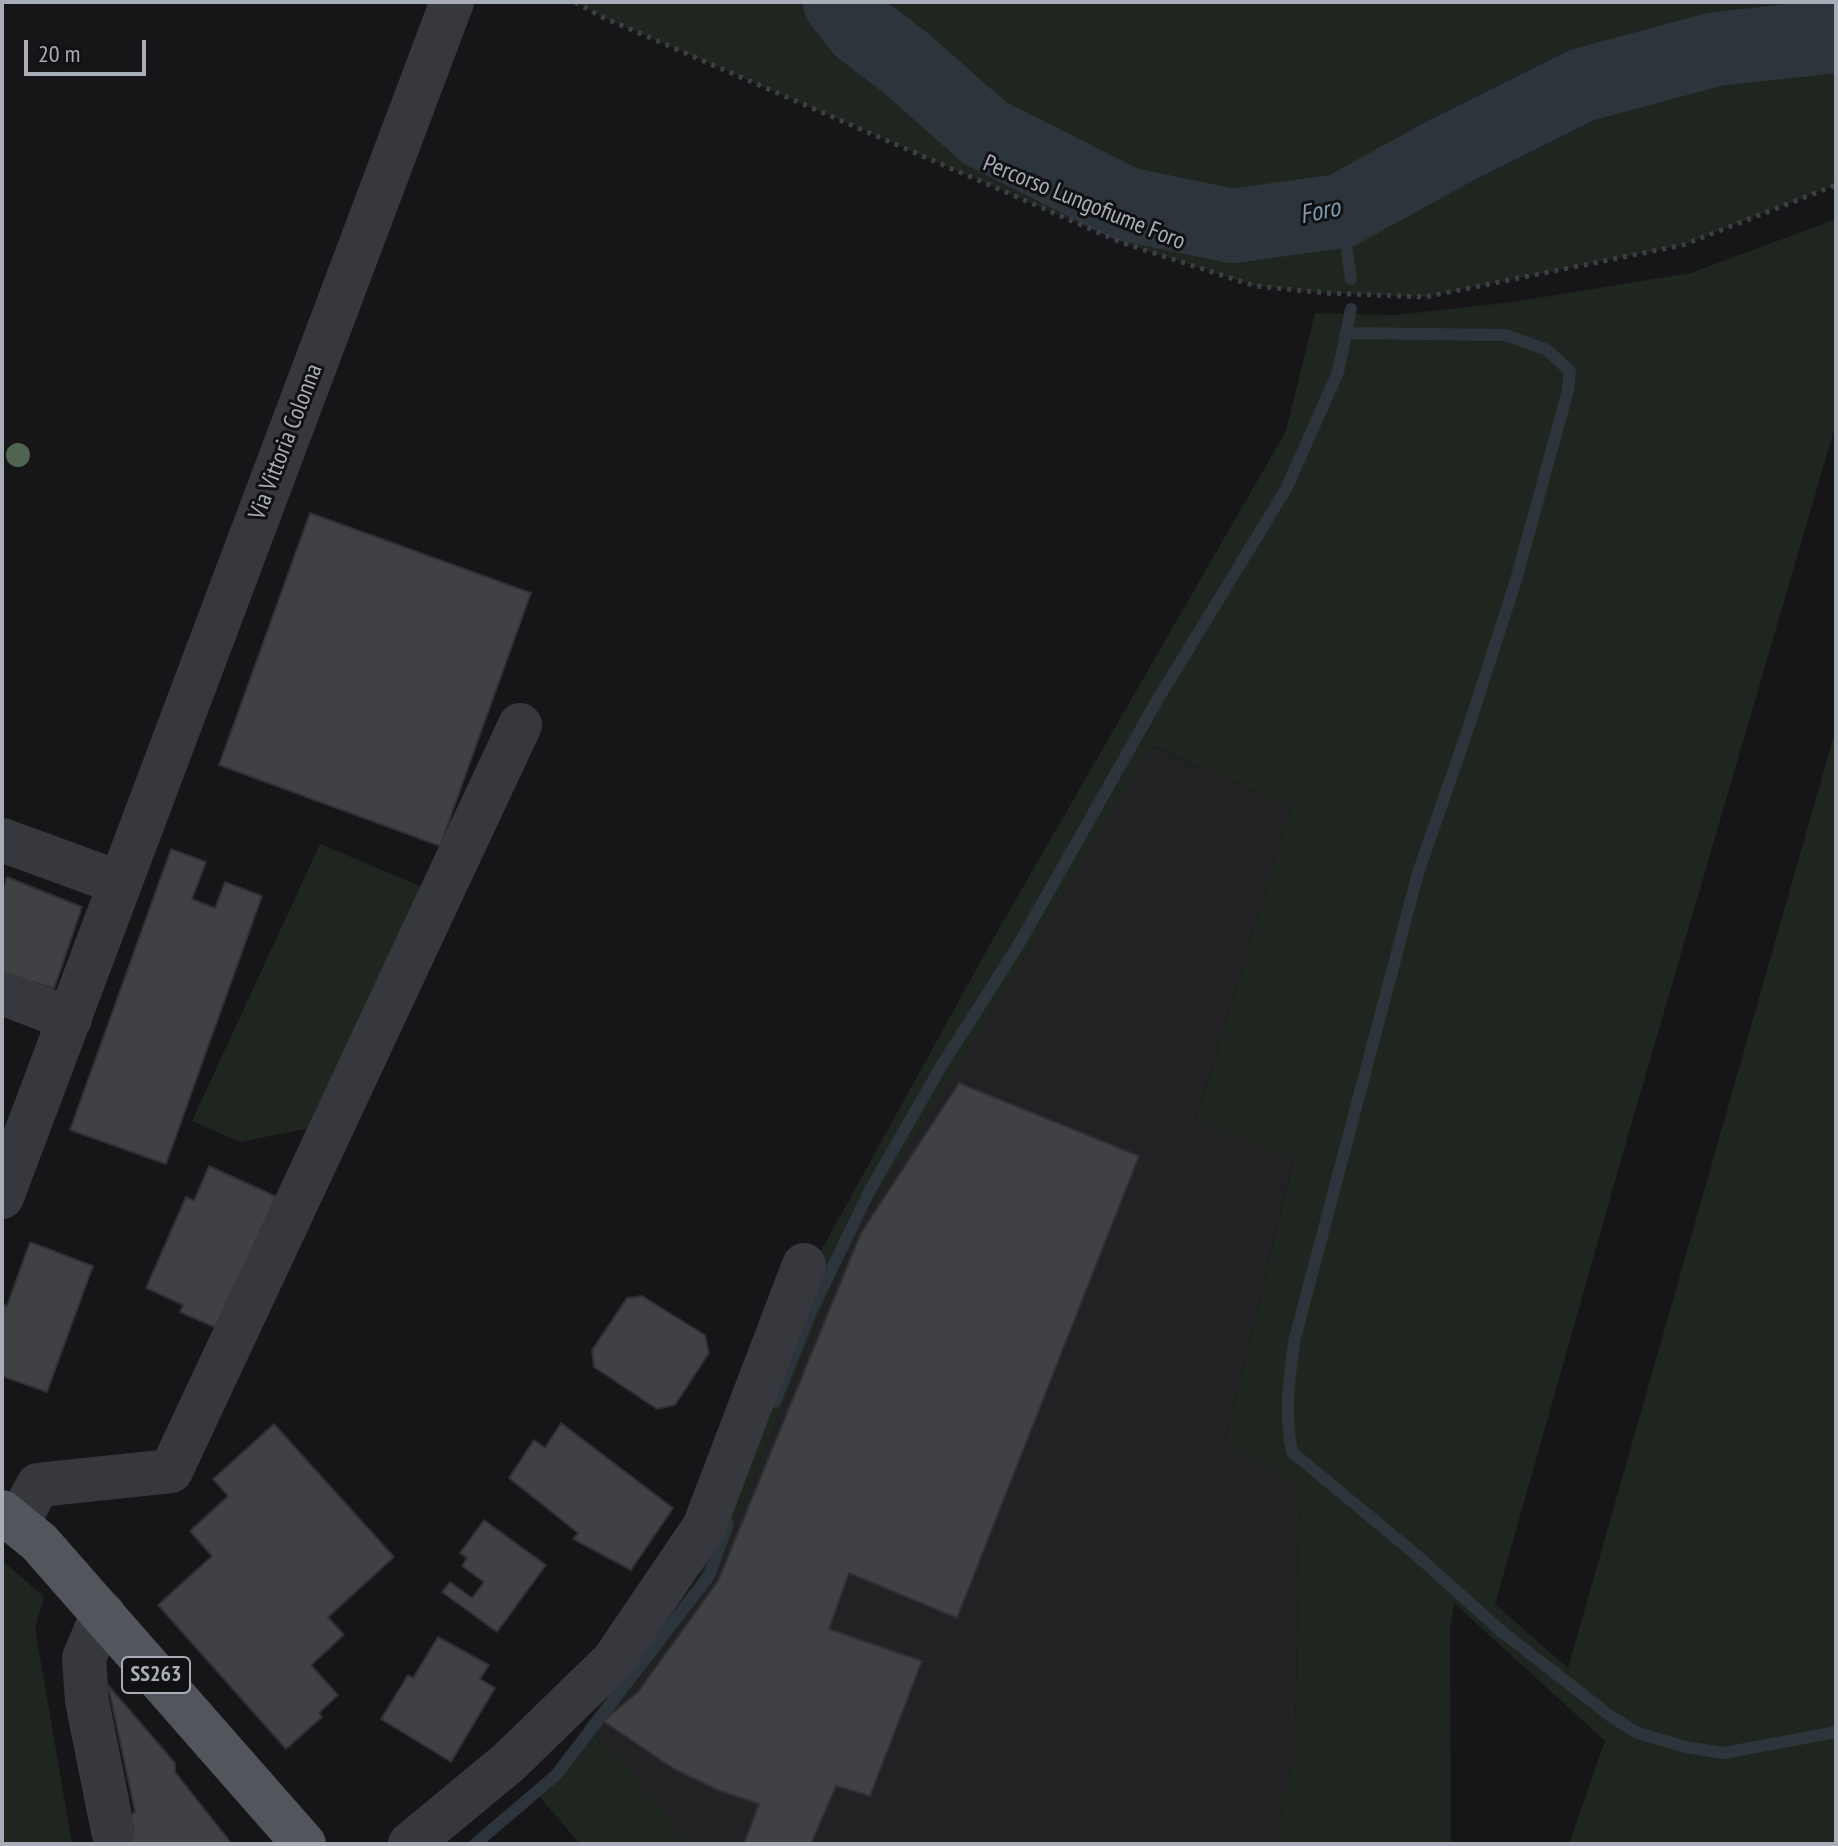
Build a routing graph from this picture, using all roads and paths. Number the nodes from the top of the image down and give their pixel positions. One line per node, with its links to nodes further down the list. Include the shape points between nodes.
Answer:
1 (452, 2): 6 (street, Via Vittoria Colonna)
2 (575, 2): 3 (path, Percorso Lungofiume Foro, via 1123,243 1255,286 1425,297 1683,245)
3 (1836, 185)
4 (520, 725): 11 (street, via 171,1471 38,1485)
5 (2, 840): 6 (street)
6 (120, 883): 8 (street, Via Vittoria Colonna)
7 (2, 993): 8 (street)
8 (70, 1019): 9 (street, Via Vittoria Colonna)
9 (2, 1197)
10 (804, 1265): 15 (street, via 704,1527 638,1625 613,1661 519,1752)
11 (10, 1518): 12 (main road, SS263)
12 (103, 1613): 13 (street, via 84,1658 87,1701); 14 (main road, SS263)
13 (114, 1836)
14 (304, 1844)
15 (410, 1844)

